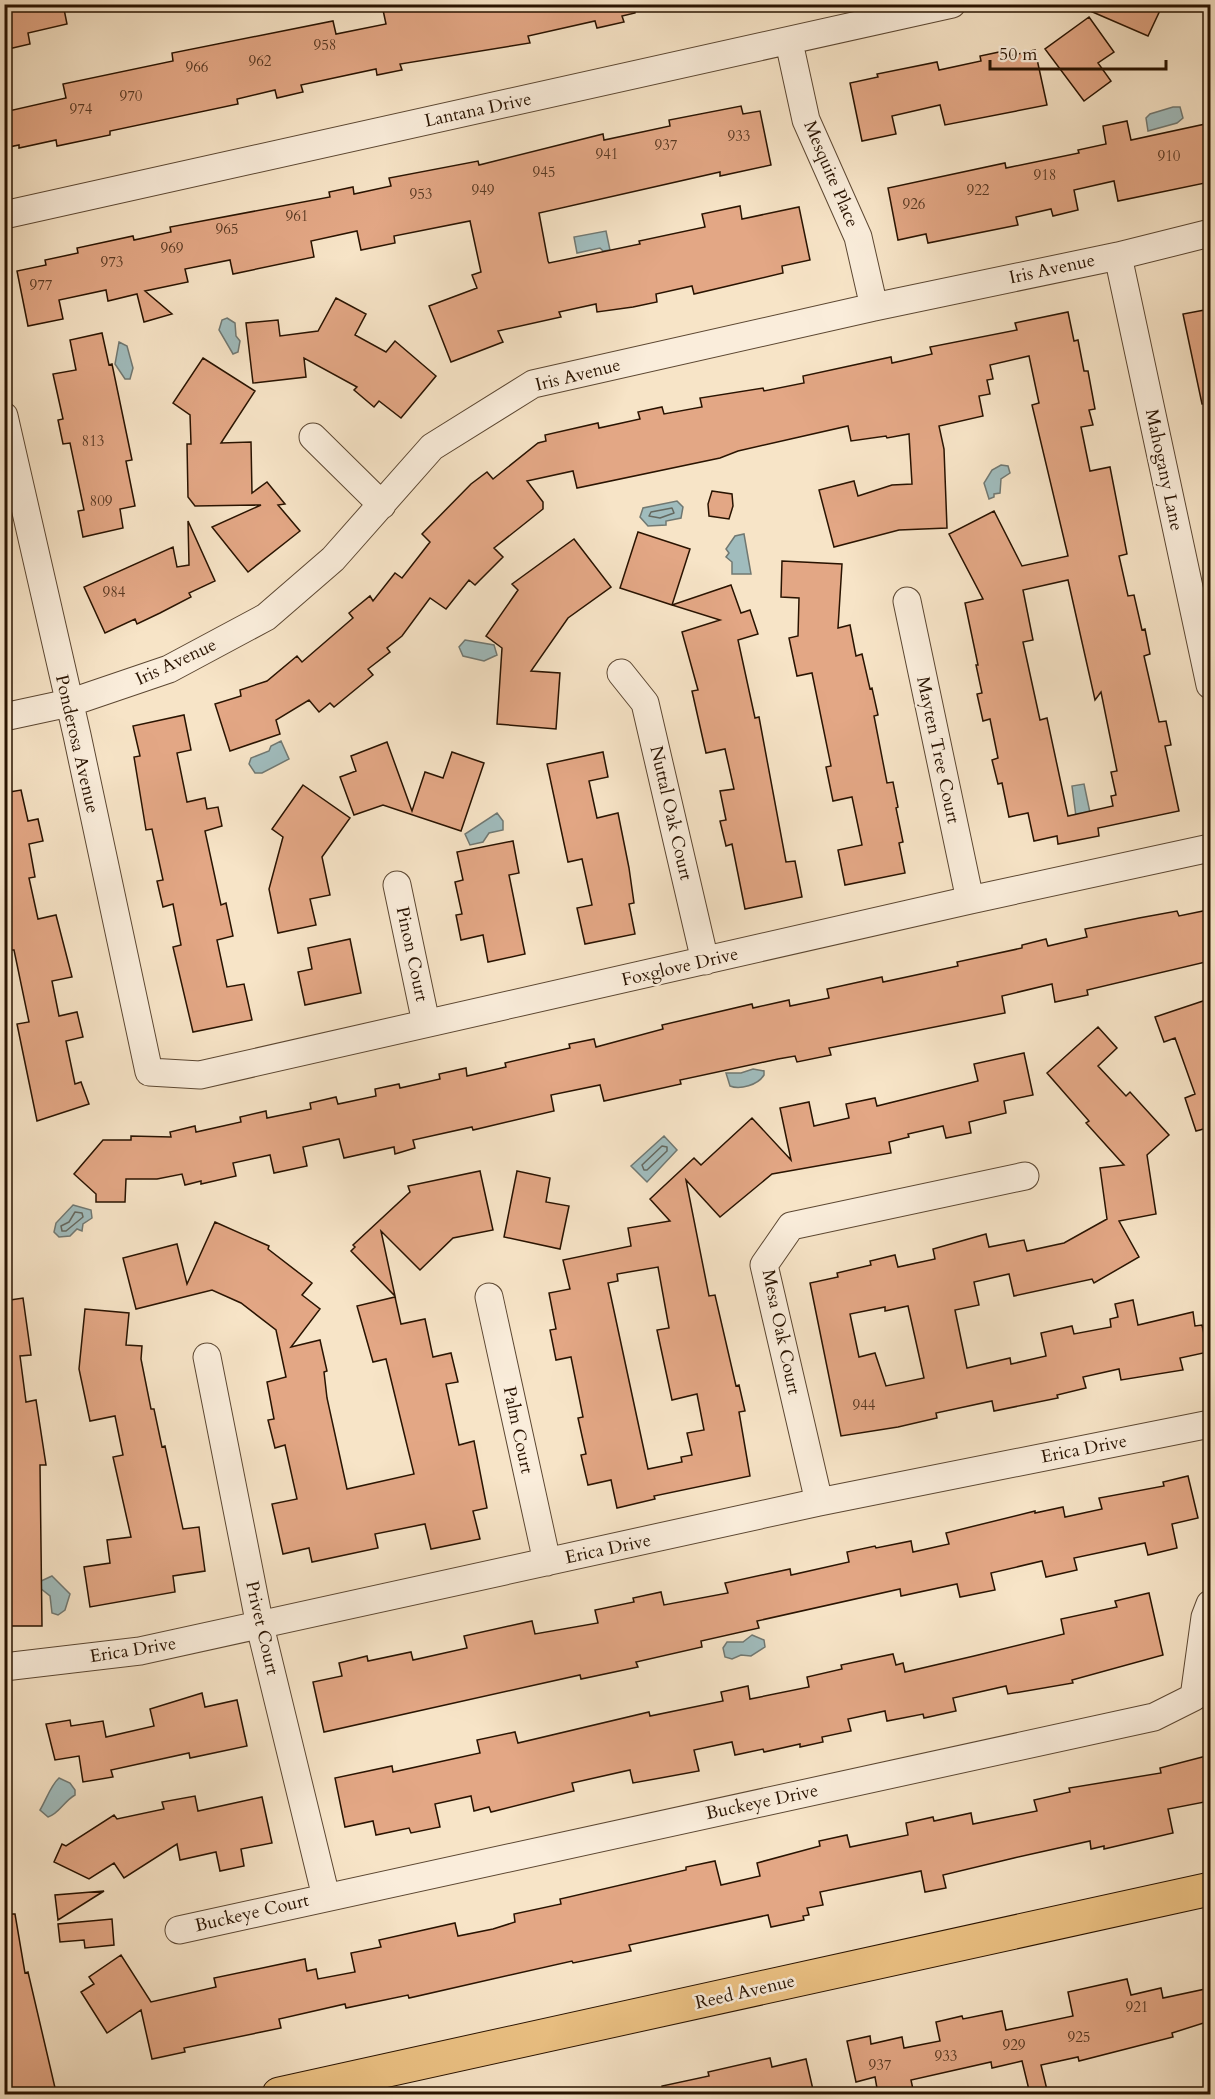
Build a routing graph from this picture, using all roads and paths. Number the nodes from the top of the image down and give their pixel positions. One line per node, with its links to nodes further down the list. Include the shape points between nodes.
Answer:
1 (952, 4): 2 (street, Lantana Drive)
2 (789, 42): 3 (street, Lantana Drive); 6 (street, Mesquite Place, via 806,120 858,237)
3 (4, 215)
4 (1210, 233): 5 (street, Iris Avenue)
5 (1118, 256): 6 (street, Iris Avenue); 12 (street, Mahogany Lane)
6 (874, 307): 9 (street, Iris Avenue, via 533,384 432,447)
7 (4, 416): 13 (street, Ponderosa Avenue)
8 (313, 437): 9 (street)
9 (382, 505): 13 (street, Iris Avenue, via 333,559 266,617 169,669)
10 (907, 601): 17 (street, Mayten Tree Court)
11 (621, 673): 18 (street, Nuttal Oak Court, via 645,703)
12 (1210, 685)
13 (69, 703): 14 (street, Iris Avenue); 20 (street, Ponderosa Avenue)
14 (4, 717)
15 (1210, 848): 17 (street, Foxglove Drive)
16 (398, 885): 19 (street, Pinon Court)
17 (970, 900): 18 (street, Foxglove Drive)
18 (705, 961): 19 (street, Foxglove Drive)
19 (426, 1023): 20 (street, Foxglove Drive, via 200,1075)
20 (148, 1072)
21 (1024, 1176): 25 (street, Mesa Oak Court, via 791,1226 764,1265)
22 (489, 1298): 26 (street, Palm Court)
23 (207, 1357): 28 (street, Privet Court)
24 (1210, 1424): 25 (street, Erica Drive)
25 (819, 1502): 26 (street, Erica Drive)
26 (547, 1562): 28 (street, Erica Drive)
27 (1210, 1604): 31 (street, Buckeye Drive, via 1194,1697 1154,1718)
28 (260, 1626): 29 (street, Erica Drive, via 140,1651); 31 (street, Privet Court)
29 (4, 1667)
30 (1210, 1889): 33 (main road, Reed Avenue)
31 (326, 1897): 32 (street, Buckeye Court)
32 (179, 1930)
33 (279, 2094)

